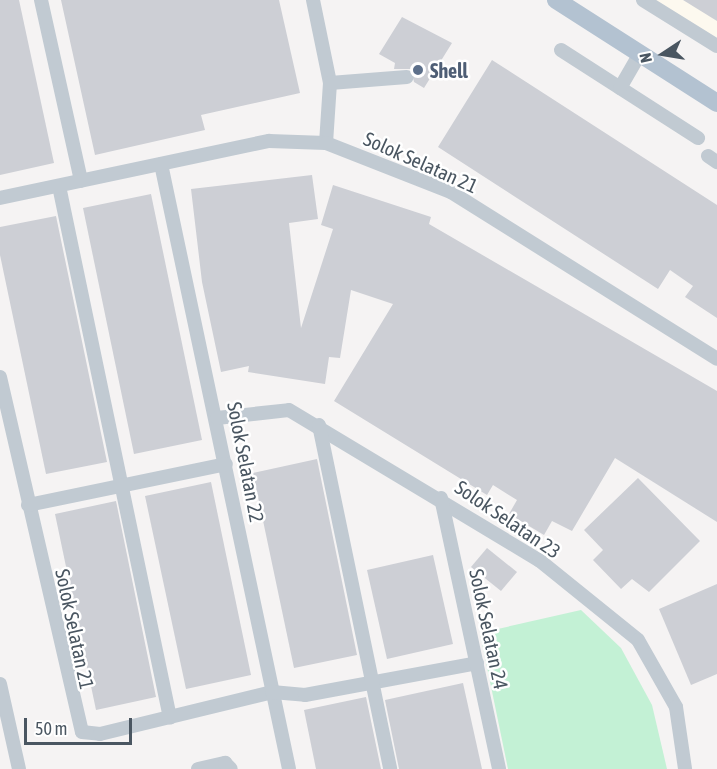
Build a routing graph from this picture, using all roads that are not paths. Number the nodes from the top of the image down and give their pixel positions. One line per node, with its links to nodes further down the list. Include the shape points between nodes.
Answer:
1 (41, 0): 15 (street)
2 (313, 0): 9 (street)
3 (556, 0): 7 (main road)
4 (643, 0): 5 (street)
5 (717, 46)
6 (561, 50): 10 (street)
7 (640, 54): 10 (street); 11 (main road)
8 (407, 77): 9 (street)
9 (330, 83): 13 (street)
10 (620, 88): 12 (street)
11 (716, 101)
12 (698, 138)
13 (326, 143): 14 (street, Solok Selatan 21, via 269,141); 18 (street, Solok Selatan 21, via 451,192)
14 (161, 164): 15 (street, Solok Selatan 21); 20 (street, Solok Selatan 22)
15 (81, 181): 16 (street, Solok Selatan 21)
16 (59, 186): 17 (street, Solok Selatan 21); 23 (street)
17 (0, 198)
18 (717, 359)
19 (0, 377): 25 (street, Solok Selatan 21)
20 (217, 418): 21 (street, Solok Selatan 23, via 289,410); 22 (street, Solok Selatan 22)
21 (319, 425): 24 (street, Solok Selatan 23); 27 (street)
22 (226, 464): 23 (street); 29 (street, Solok Selatan 22)
23 (122, 486): 25 (street); 30 (street)
24 (441, 498): 26 (street, Solok Selatan 24); 39 (street, Solok Selatan 23, via 539,560 638,640 676,707)
25 (28, 506): 30 (street, Solok Selatan 21, via 76,724 82,732 99,734)
26 (477, 663): 27 (street, Solok Selatan 21); 38 (street, Solok Selatan 24)
27 (370, 682): 29 (street, Solok Selatan 21, via 305,695); 37 (street)
28 (0, 684): 31 (street)
29 (272, 692): 30 (street, Solok Selatan 21); 36 (street, Solok Selatan 22)
30 (170, 718)
31 (14, 747): 32 (street); 33 (street)
32 (10, 769)
33 (19, 769)
34 (198, 769): 35 (street, via 225,763)
35 (231, 769)
36 (289, 769)
37 (390, 769)
38 (499, 769)
39 (685, 769)

